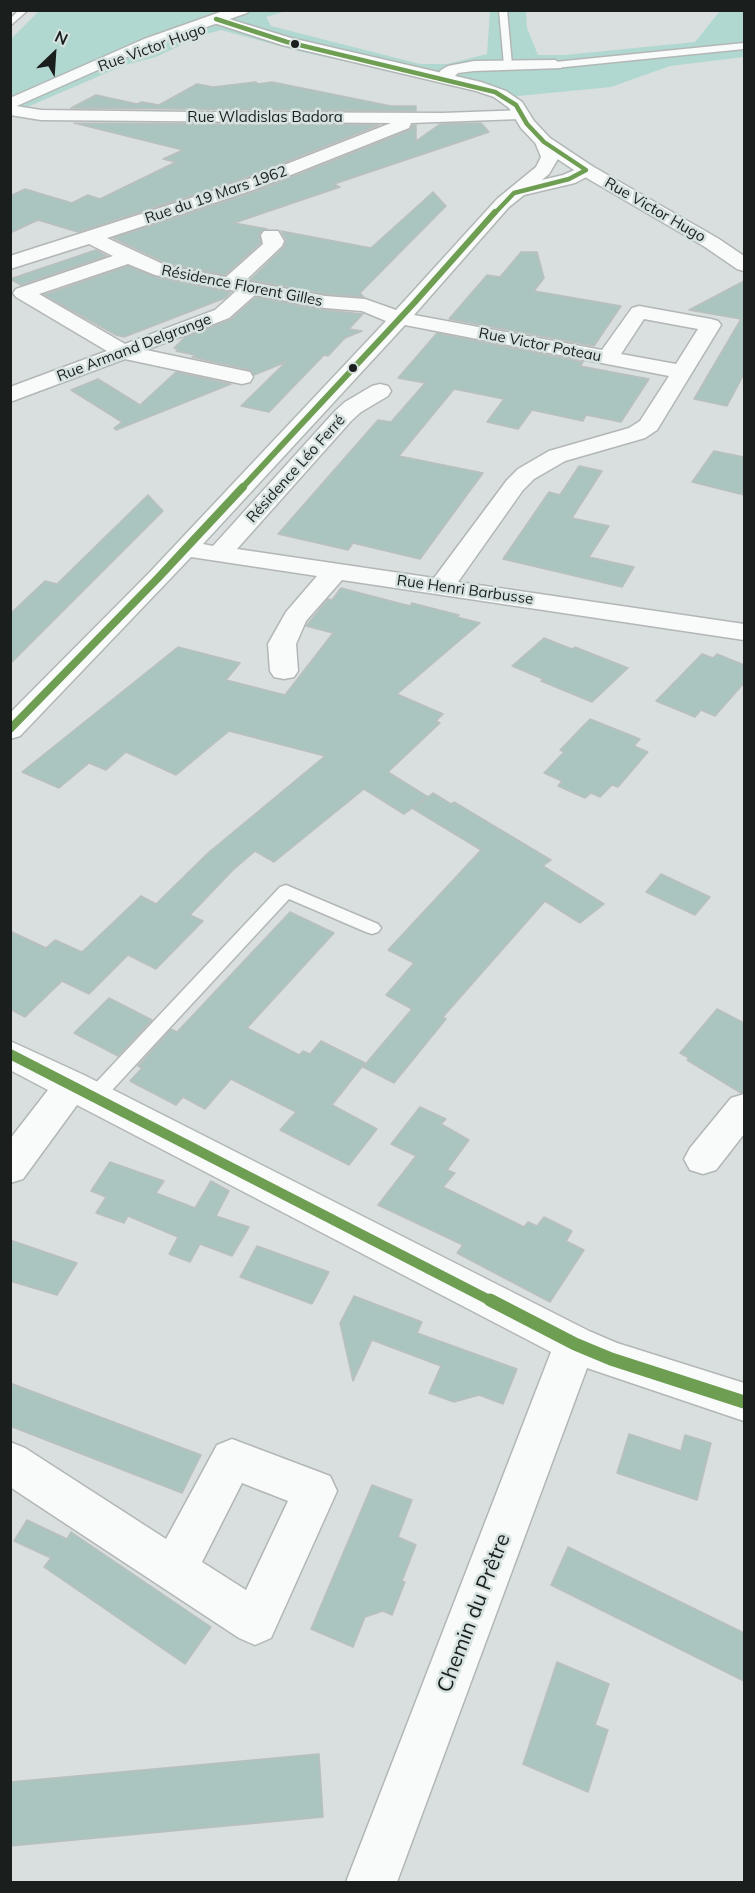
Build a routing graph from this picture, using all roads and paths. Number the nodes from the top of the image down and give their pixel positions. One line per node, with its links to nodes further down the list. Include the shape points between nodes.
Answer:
1 (24, 10): 6 (lane)
2 (242, 10): 5 (street, Rue Victor Hugo)
3 (260, 10): 5 (street, Rue Victor Hugo)
4 (503, 10): 8 (lane)
5 (220, 21): 10 (street, via 287,42); 12 (street, Rue Victor Hugo)
6 (10, 24)
7 (744, 46): 9 (lane)
8 (508, 65): 9 (street); 10 (street, via 474,66)
9 (555, 65): 11 (street, via 524,70)
10 (451, 77): 11 (street); 14 (street, via 495,92)
11 (500, 81): 14 (street, via 514,90)
12 (10, 104)
13 (10, 110): 15 (street, Rue Wladislas Badora, via 41,115)
14 (518, 110): 15 (street, Rue Wladislas Badora); 16 (street, Rue Victor Hugo)
15 (418, 118): 21 (street, Rue du 19 Mars 1962, via 247,186)
16 (544, 142): 17 (street, Rue Victor Hugo); 18 (street, via 550,157)
17 (586, 170): 18 (street, via 560,169); 19 (street, via 568,179); 24 (street, Rue Victor Hugo)
18 (539, 174): 19 (street)
19 (514, 193): 26 (street)
20 (271, 235): 25 (street, Rue Armand Delgrange, via 272,246)
21 (91, 237): 22 (street, Résidence Florent Gilles); 23 (street, Rue du 19 Mars 1962)
22 (128, 257): 25 (street, Résidence Florent Gilles, via 162,271); 29 (street, via 22,293)
23 (10, 262)
24 (744, 265)
25 (241, 286): 27 (street, Résidence Florent Gilles, via 325,302); 29 (street, Rue Armand Delgrange, via 222,314)
26 (415, 302): 27 (street, Résidence Florent Gilles, via 393,300); 28 (street)
27 (365, 305): 28 (street, Résidence Florent Gilles)
28 (398, 318): 30 (street, Rue Victor Poteau); 35 (street)
29 (123, 352): 32 (street); 34 (street, Rue Armand Delgrange)
30 (607, 358): 31 (street, Rue Victor Poteau); 31 (street, via 639,312 711,325)
31 (682, 372): 38 (street, via 642,430 558,456 526,474)
32 (242, 377)
33 (380, 391): 36 (street, Résidence Léo Ferré, via 343,416)
34 (10, 395)
35 (185, 549): 36 (street, Rue Henri Barbusse); 41 (street)
36 (219, 554): 37 (street, Rue Henri Barbusse)
37 (336, 571): 38 (street, Rue Henri Barbusse); 40 (street, via 285,635)
38 (441, 587): 39 (street, Rue Henri Barbusse)
39 (744, 632)
40 (284, 671)
41 (10, 730)
42 (372, 928): 44 (lane, via 286,891)
43 (10, 1054): 44 (street)
44 (83, 1090): 47 (street); 48 (street)
45 (744, 1108): 46 (street)
46 (704, 1159)
47 (10, 1168)
48 (575, 1344): 49 (street); 52 (street, Chemin du Prêtre)
49 (744, 1402)
50 (10, 1462): 51 (street)
51 (174, 1570)
52 (372, 1882)

